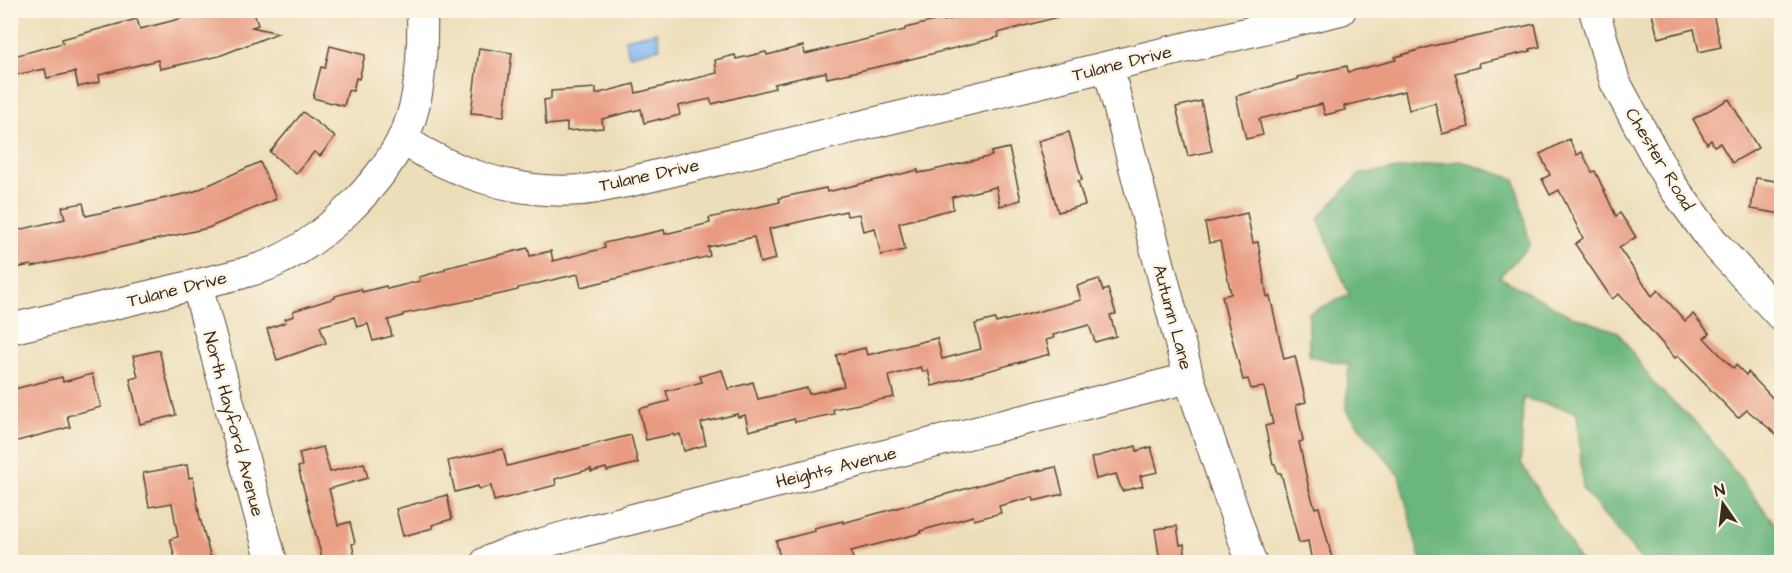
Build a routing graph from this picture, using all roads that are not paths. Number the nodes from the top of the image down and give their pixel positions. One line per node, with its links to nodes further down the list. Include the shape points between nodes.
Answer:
1 (422, 10): 5 (street, via 419,76)
2 (1341, 10): 4 (street, Tulane Drive)
3 (1594, 10): 7 (street, Chester Road, via 1615,82 1671,184 1714,243)
4 (1108, 67): 5 (street, Tulane Drive, via 582,190 539,189 490,181 447,165); 9 (street, Autumn Lane)
5 (402, 140): 6 (street, Tulane Drive, via 355,203 303,246 274,263)
6 (197, 285): 8 (street, Tulane Drive); 10 (street, North Hayford Avenue)
7 (1782, 317)
8 (10, 329)
9 (1189, 378): 11 (street, Heights Avenue, via 574,534); 12 (street, Autumn Lane)
10 (272, 562)
11 (486, 562)
12 (1251, 562)

